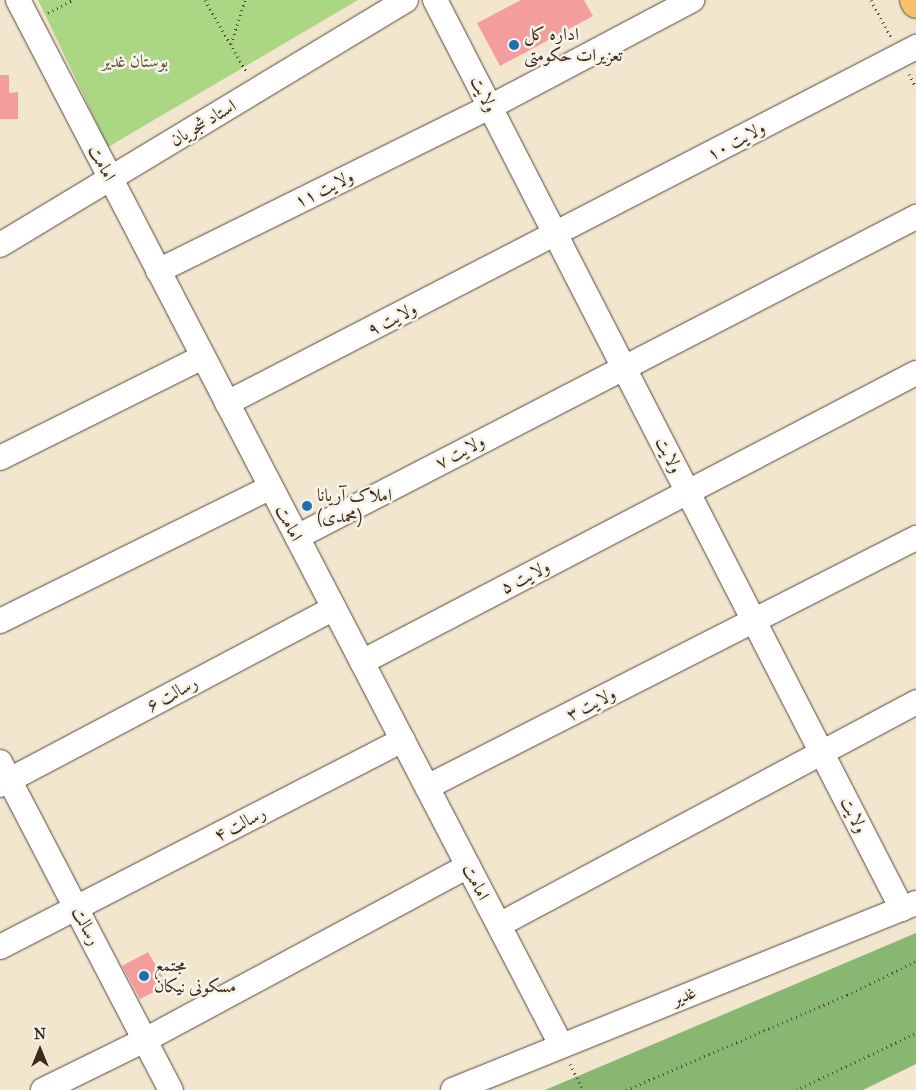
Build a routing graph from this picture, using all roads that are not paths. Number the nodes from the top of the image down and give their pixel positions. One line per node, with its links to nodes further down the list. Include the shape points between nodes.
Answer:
1 (18, 0): 9 (street, امامت)
2 (406, 0): 9 (street, استاد شجریان)
3 (436, 0): 8 (street, ولایت)
4 (692, 0): 8 (street, ولایت ۱۱)
5 (914, 0): 6 (main road)
6 (916, 4)
7 (916, 47): 11 (street, ولایت ۱۰)
8 (490, 107): 11 (street, ولایت); 13 (street, ولایت ۱۱)
9 (110, 178): 12 (street, استاد شجریان); 13 (street, امامت)
10 (916, 217): 15 (street, ولایت ۷)
11 (556, 235): 15 (street, ولایت); 17 (street, ولایت ۹)
12 (0, 245)
13 (158, 271): 14 (street, امامت)
14 (203, 357): 17 (street, امامت); 18 (street)
15 (624, 367): 20 (street, ولایت); 21 (street, ولایت ۷)
16 (916, 373): 20 (street, ولایت ۵)
17 (227, 403): 19 (street, امامت)
18 (0, 458)
19 (271, 487): 21 (street, امامت); 24 (street)
20 (688, 493): 25 (street, ولایت); 26 (street, ولایت ۵)
21 (297, 537): 23 (street, امامت)
22 (916, 538): 25 (street, ولایت ۳)
23 (334, 608): 26 (street, امامت); 30 (street, رسالت ۶)
24 (0, 621)
25 (755, 622): 29 (street, ولایت); 31 (street, ولایت ۳)
26 (362, 662): 28 (street, امامت)
27 (916, 702): 29 (street)
28 (403, 740): 31 (street, امامت); 34 (street, رسالت ۴)
29 (822, 752): 33 (street, ولایت); 35 (street)
30 (3, 776): 34 (street, رسالت)
31 (427, 787): 32 (street, امامت)
32 (468, 866): 35 (street, امامت); 37 (street)
33 (909, 906): 38 (street, غدیر)
34 (76, 908): 36 (street, رسالت ۴); 37 (street, رسالت)
35 (499, 925): 38 (street, امامت)
36 (0, 947)
37 (145, 1040): 39 (street); 40 (street, رسالت)
38 (564, 1050): 41 (street, غدیر)
39 (43, 1090)
40 (171, 1090)
41 (452, 1090)

